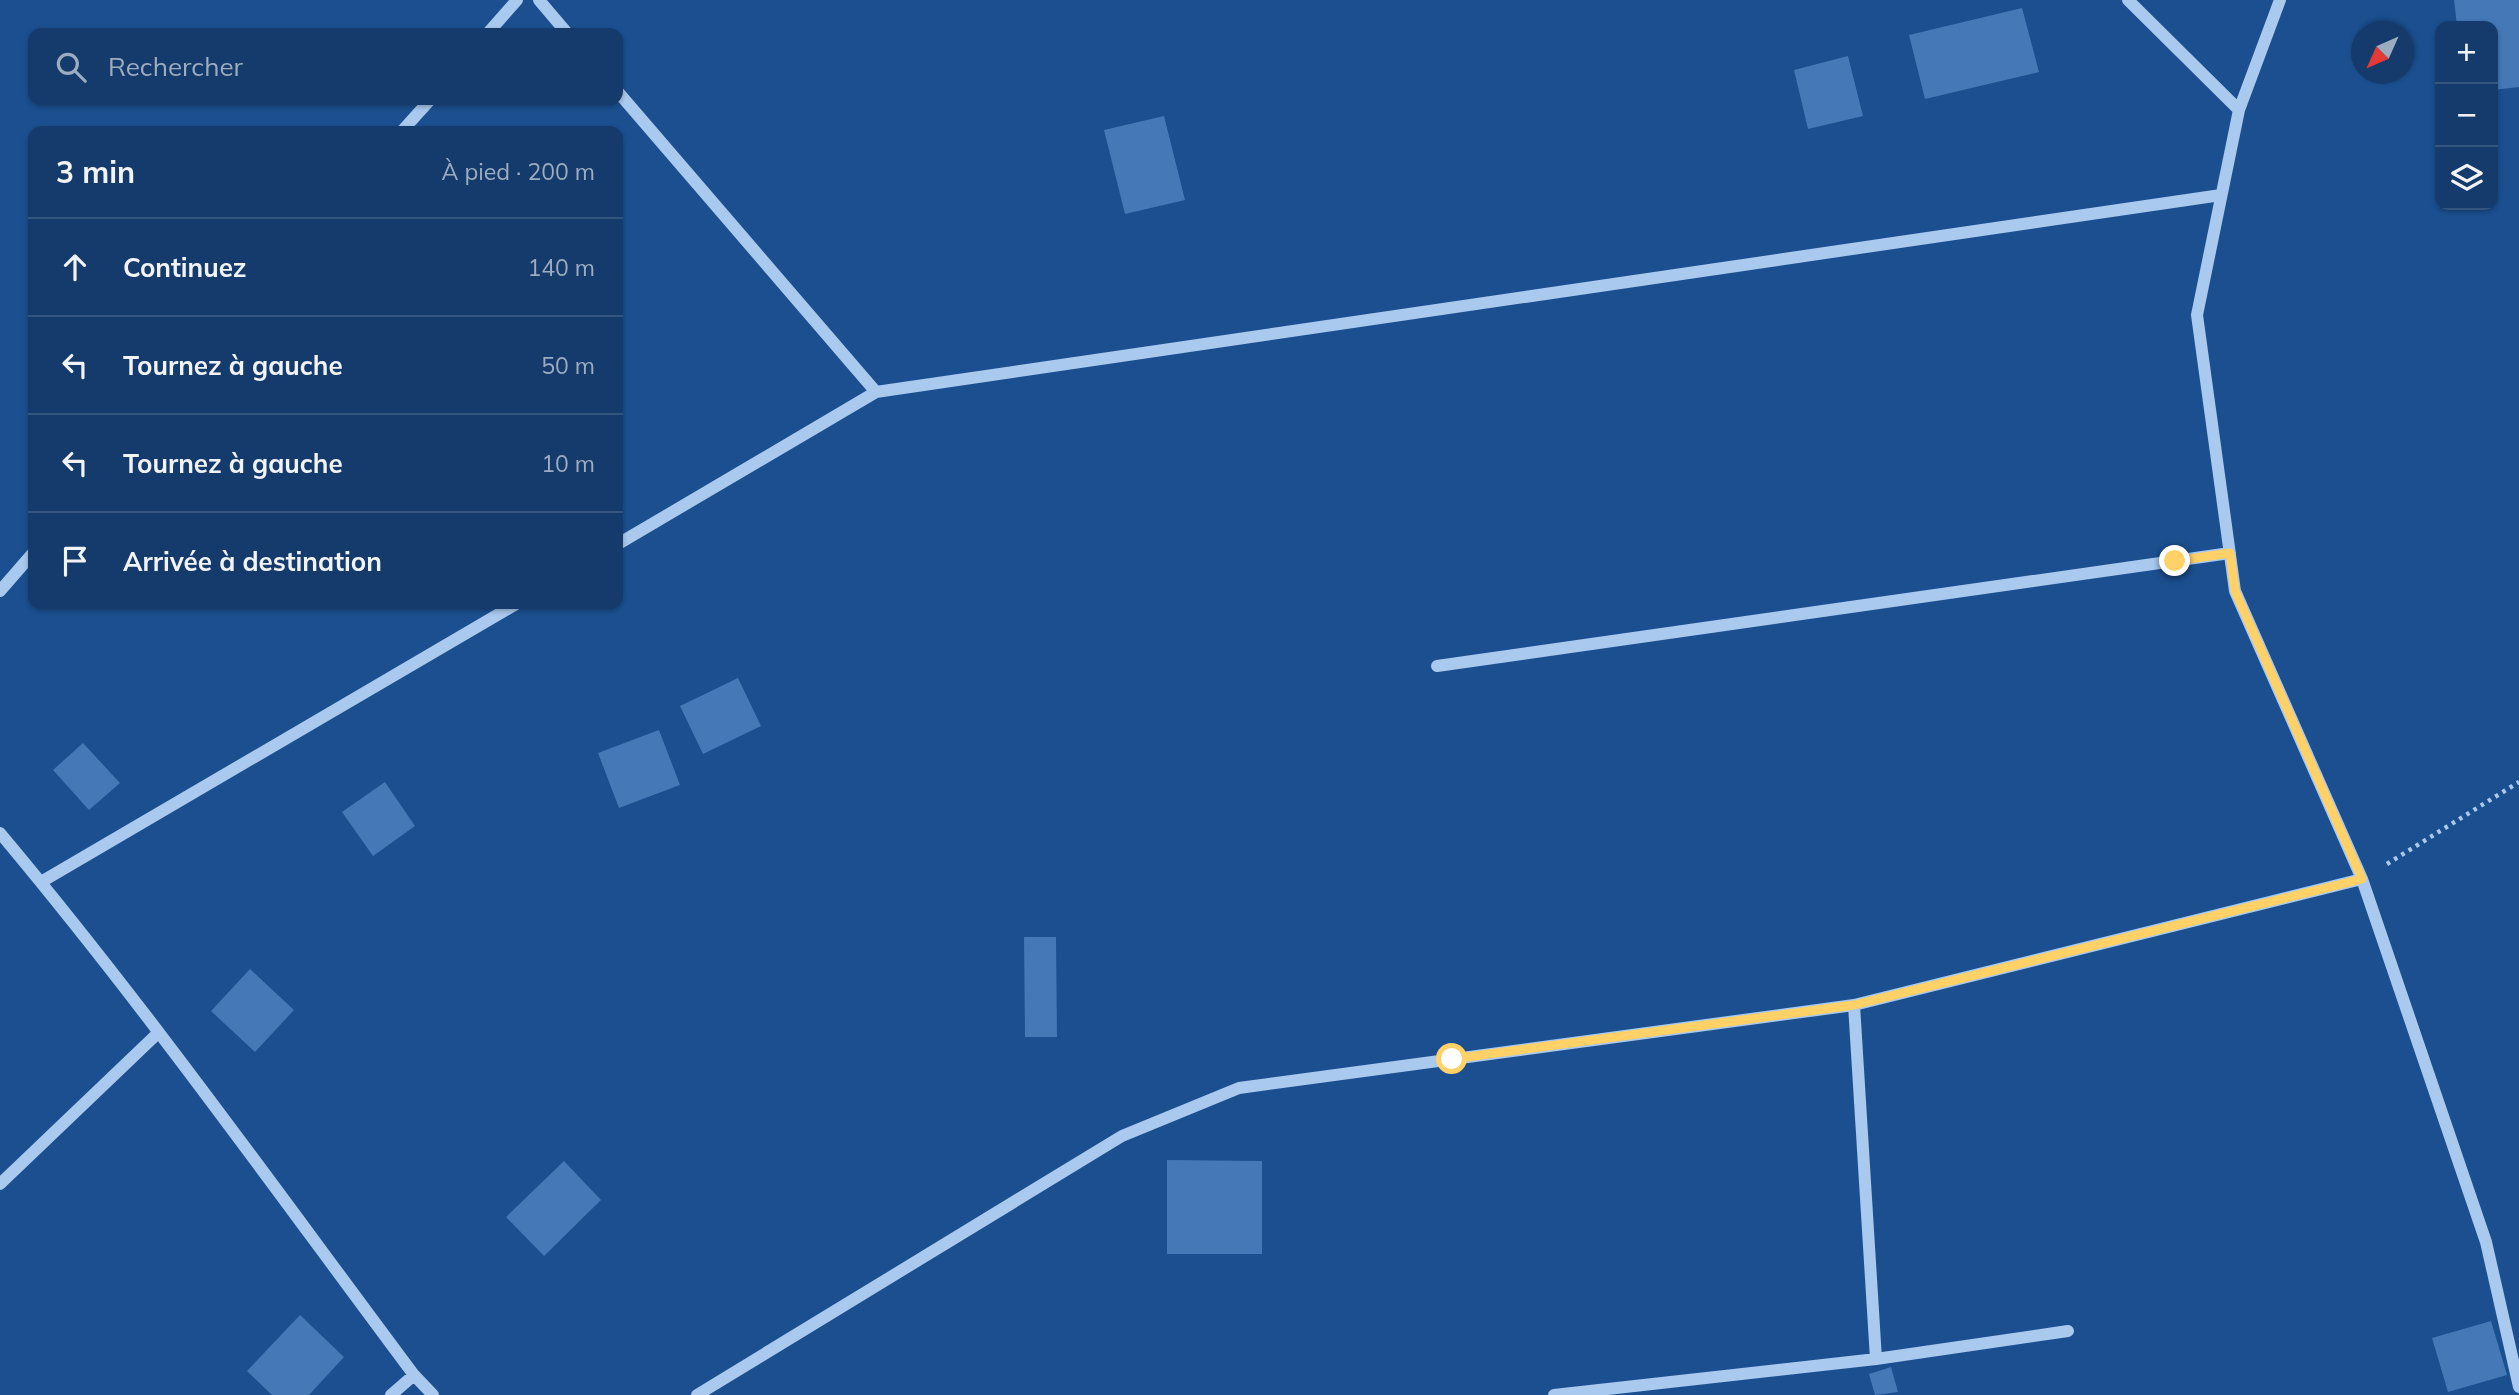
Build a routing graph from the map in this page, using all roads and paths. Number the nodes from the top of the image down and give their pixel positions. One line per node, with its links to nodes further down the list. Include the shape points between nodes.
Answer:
1 (517, 0): 5 (street)
2 (538, 0): 6 (street)
3 (2128, 0): 9 (street)
4 (2280, 0): 9 (street)
5 (492, 28)
6 (563, 28)
7 (623, 98): 12 (street)
8 (425, 105): 10 (street)
9 (2239, 110): 11 (street)
10 (407, 126)
11 (2221, 195): 12 (street); 14 (street, via 2197,315)
12 (876, 392): 13 (street)
13 (623, 541)
14 (2230, 553): 18 (street); 21 (street, via 2235,591)
15 (28, 559): 16 (street)
16 (0, 591)
17 (507, 609): 22 (street)
18 (1437, 666)
19 (2519, 782): 21 (path)
20 (0, 833): 22 (street)
21 (2362, 879): 23 (street); 29 (street, via 2486,1242)
22 (41, 882): 24 (street)
23 (1854, 1005): 27 (street); 32 (street, via 1238,1088 1122,1136)
24 (158, 1033): 25 (street); 28 (street)
25 (0, 1184)
26 (2068, 1331): 27 (street)
27 (1876, 1359): 33 (street)
28 (414, 1374): 30 (street); 31 (street)
29 (2519, 1387)
30 (391, 1395)
31 (433, 1395)
32 (697, 1395)
33 (1554, 1395)

